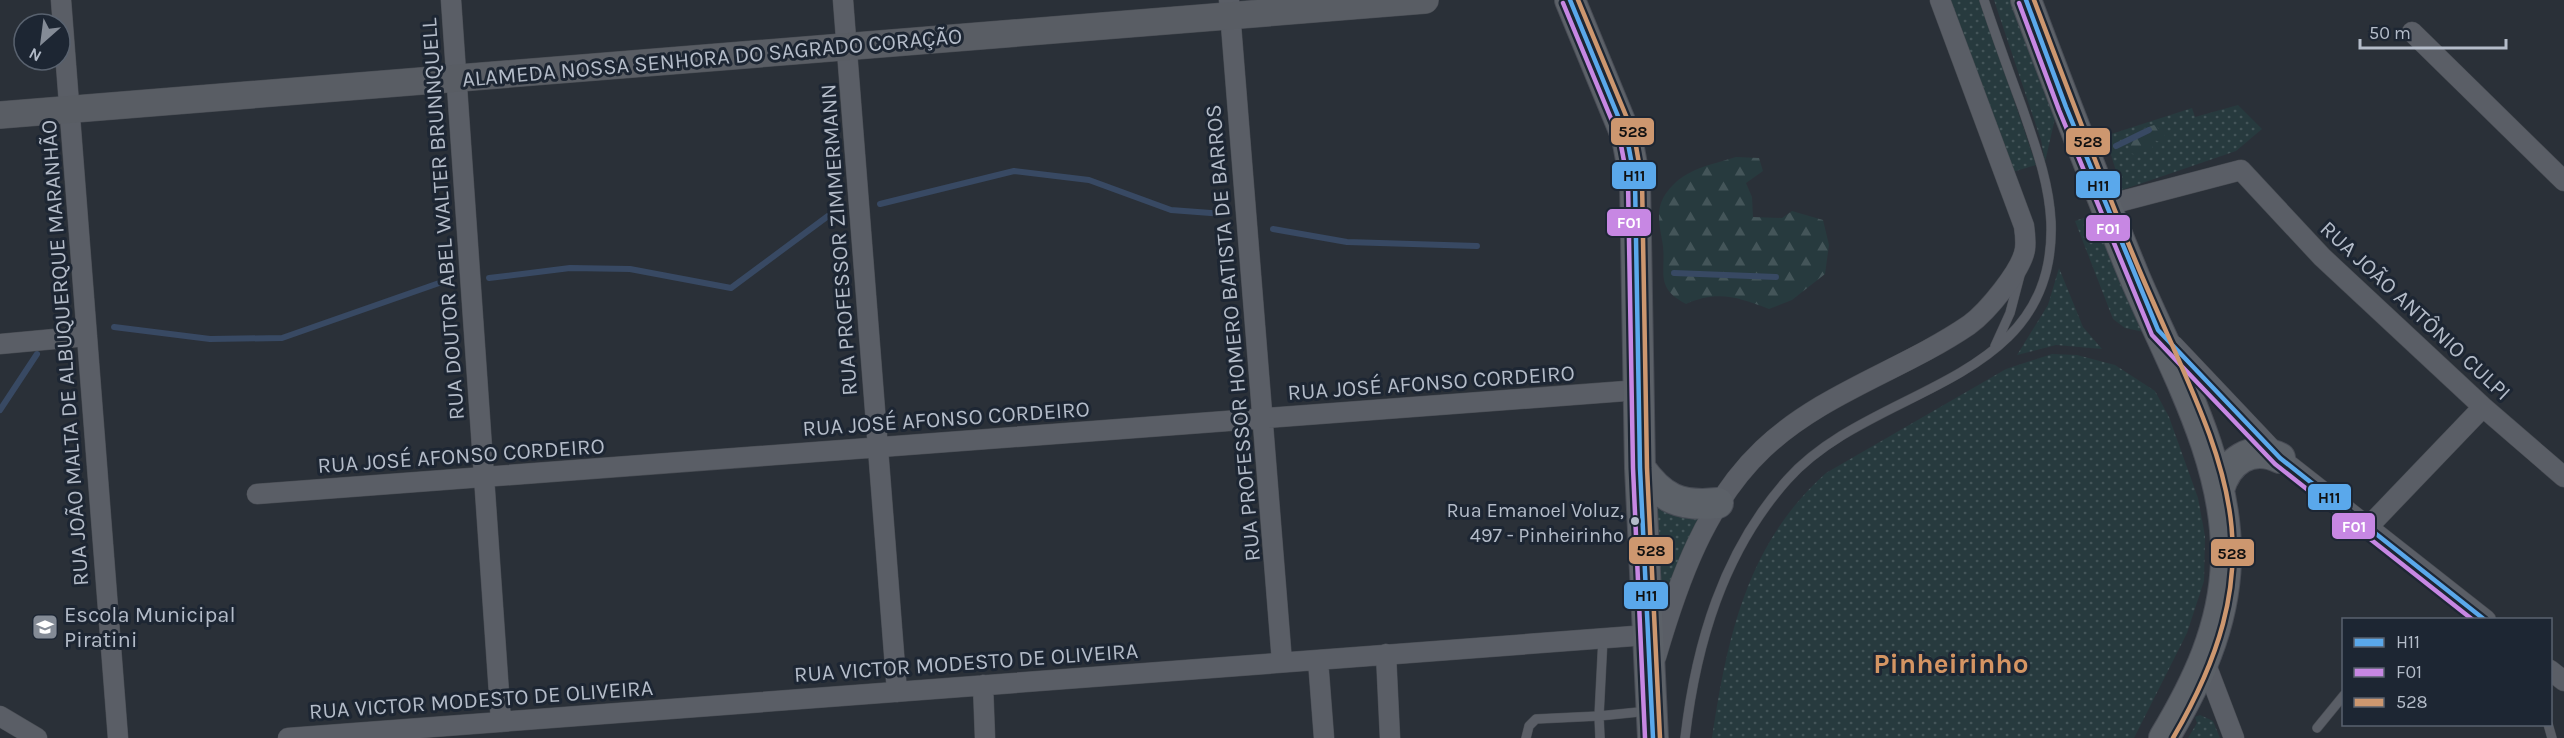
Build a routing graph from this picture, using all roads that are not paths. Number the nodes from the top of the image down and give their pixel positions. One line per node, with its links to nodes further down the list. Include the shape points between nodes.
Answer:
1 (61, 0): 13 (street, RUA JOÃO MALTA DE ALBUQUERQUE MARANHÃO)
2 (450, 0): 12 (street, RUA DOUTOR ABEL WALTER BRUNNQUELL)
3 (843, 0): 11 (street, RUA PROFESSOR ZIMMERMANN)
4 (1425, 0): 9 (street, ALAMEDA NOSSA SENHORA DO SAGRADO CORAÇÃO)
5 (1570, 0): 22 (main road, via 1627,138 1635,181)
6 (1940, 0): 17 (street, via 2024,226)
7 (1984, 0): 21 (lane, via 2044,172 2051,224 2047,264 2036,299 2018,329)
8 (2026, 0): 16 (main road)
9 (1230, 8): 11 (street, ALAMEDA NOSSA SENHORA DO SAGRADO CORAÇÃO); 24 (street, RUA PROFESSOR HOMERO BATISTA DE BARROS)
10 (2412, 32): 15 (street)
11 (847, 47): 12 (street, ALAMEDA NOSSA SENHORA DO SAGRADO CORAÇÃO); 25 (street, RUA PROFESSOR ZIMMERMANN)
12 (456, 78): 13 (street, ALAMEDA NOSSA SENHORA DO SAGRADO CORAÇÃO); 28 (street, RUA DOUTOR ABEL WALTER BRUNNQUELL)
13 (70, 109): 14 (street, ALAMEDA NOSSA SENHORA DO SAGRADO CORAÇÃO); 19 (street, RUA JOÃO MALTA DE ALBUQUERQUE MARANHÃO)
14 (0, 115)
15 (2564, 181)
16 (2107, 206): 18 (main road); 23 (street, RUA JOÃO ANTÔNIO CULPI, via 2241,170 2322,257)
17 (2025, 251): 21 (lane, via 2010,313); 32 (street, via 1996,298 1970,324 1796,422 1762,449)
18 (2158, 330): 26 (street); 30 (main road, via 2194,415)
19 (87, 336): 20 (street); 52 (street, RUA JOÃO MALTA DE ALBUQUERQUE MARANHÃO)
20 (0, 344)
21 (1991, 354): 59 (lane, via 1836,437 1787,479 1752,528 1721,584 1698,652)
22 (1639, 390): 24 (street, RUA JOSÉ AFONSO CORDEIRO); 27 (main road)
23 (2483, 407): 29 (street, RUA JOÃO ANTÔNIO CULPI); 33 (street)
24 (1263, 418): 25 (street, RUA JOSÉ AFONSO CORDEIRO); 39 (street, RUA PROFESSOR HOMERO BATISTA DE BARROS)
25 (878, 447): 28 (street, RUA JOSÉ AFONSO CORDEIRO); 44 (street, RUA PROFESSOR ZIMMERMANN)
26 (2280, 458): 30 (main road, via 2263,453 2246,455 2226,471); 33 (street)
27 (1640, 468): 32 (main road, via 1654,487 1673,500 1695,506); 35 (main road)
28 (484, 477): 31 (street, RUA JOSÉ AFONSO CORDEIRO); 49 (street, RUA DOUTOR ABEL WALTER BRUNNQUELL)
29 (2564, 477)
30 (2219, 490): 40 (main road, via 2226,560 2223,595)
31 (257, 494)
32 (1718, 503): 46 (street, via 1687,563)
33 (2368, 527): 34 (street)
34 (2483, 618)
35 (1647, 635): 36 (street, RUA VICTOR MODESTO DE OLIVEIRA); 46 (main road)
36 (1603, 638): 37 (street, RUA VICTOR MODESTO DE OLIVEIRA); 48 (lane)
37 (1386, 654): 38 (street, RUA VICTOR MODESTO DE OLIVEIRA); 56 (street)
38 (1318, 660): 39 (street, RUA VICTOR MODESTO DE OLIVEIRA); 55 (street)
39 (1282, 662): 43 (street, RUA VICTOR MODESTO DE OLIVEIRA)
40 (2205, 662): 60 (main road); 61 (street)
41 (2552, 672): 42 (street)
42 (2564, 681)
43 (983, 685): 44 (street, RUA VICTOR MODESTO DE OLIVEIRA); 54 (street)
44 (897, 692): 49 (street, RUA VICTOR MODESTO DE OLIVEIRA)
45 (2342, 696): 50 (lane)
46 (1651, 711): 48 (lane)
47 (0, 716): 51 (street)
48 (1599, 716): 57 (lane, via 1536,719); 58 (lane)
49 (501, 722): 53 (street, RUA VICTOR MODESTO DE OLIVEIRA)
50 (2317, 728)
51 (37, 738)
52 (118, 738)
53 (288, 738)
54 (985, 738)
55 (1324, 738)
56 (1390, 738)
57 (1526, 738)
58 (1600, 738)
59 (1685, 738)
60 (2164, 738)
61 (2234, 738)

